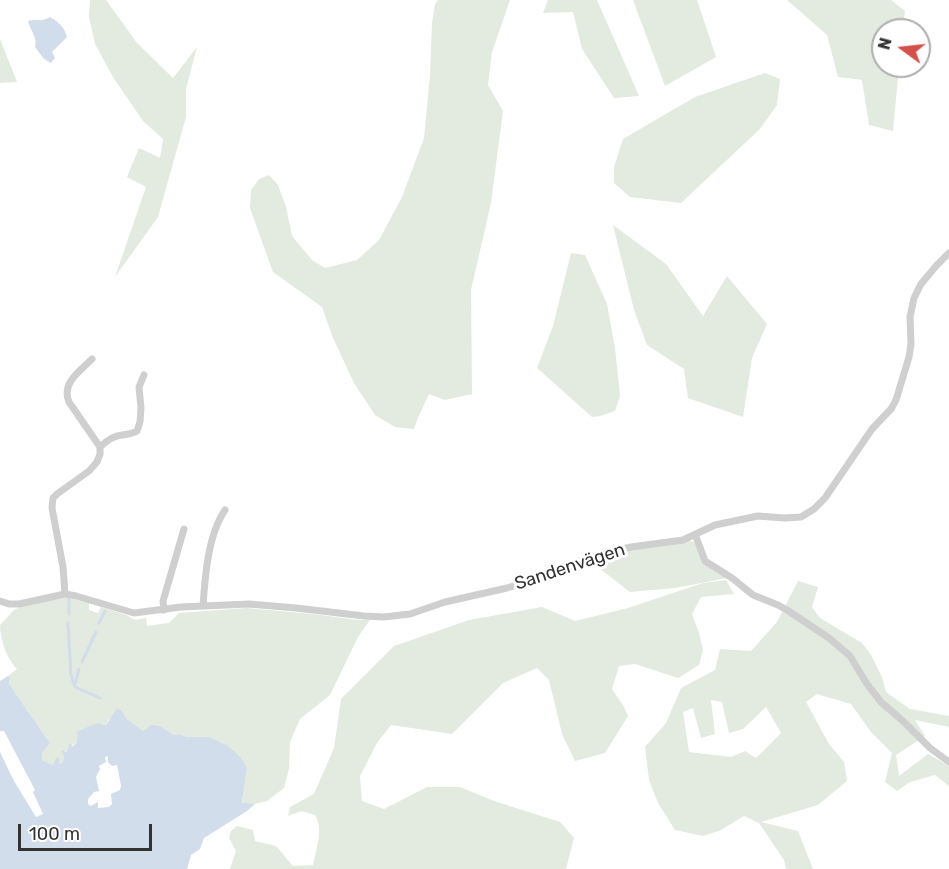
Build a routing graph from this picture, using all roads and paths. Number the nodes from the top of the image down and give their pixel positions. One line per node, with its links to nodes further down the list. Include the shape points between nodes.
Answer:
1 (949, 253): 7 (street, Sandenvägen, via 921,284 914,298 909,357 896,400 825,498 801,517 752,517)
2 (92, 359): 4 (street, via 68,385 67,394)
3 (144, 375): 4 (street, via 139,387 139,428 133,434 113,437)
4 (100, 447): 8 (street, via 97,462 53,498)
5 (225, 510): 10 (street, via 213,532)
6 (184, 529): 11 (street, via 163,601)
7 (695, 534): 10 (street, Sandenvägen, via 683,540 591,557 507,588 410,614 364,616 249,604); 12 (street, via 705,561 839,646 881,702)
8 (65, 594): 9 (street, Sandenvägen, via 19,604); 11 (street, Sandenvägen, via 134,613)
9 (0, 601)
10 (203, 606): 11 (street, Sandenvägen)
11 (164, 610)
12 (949, 762)

